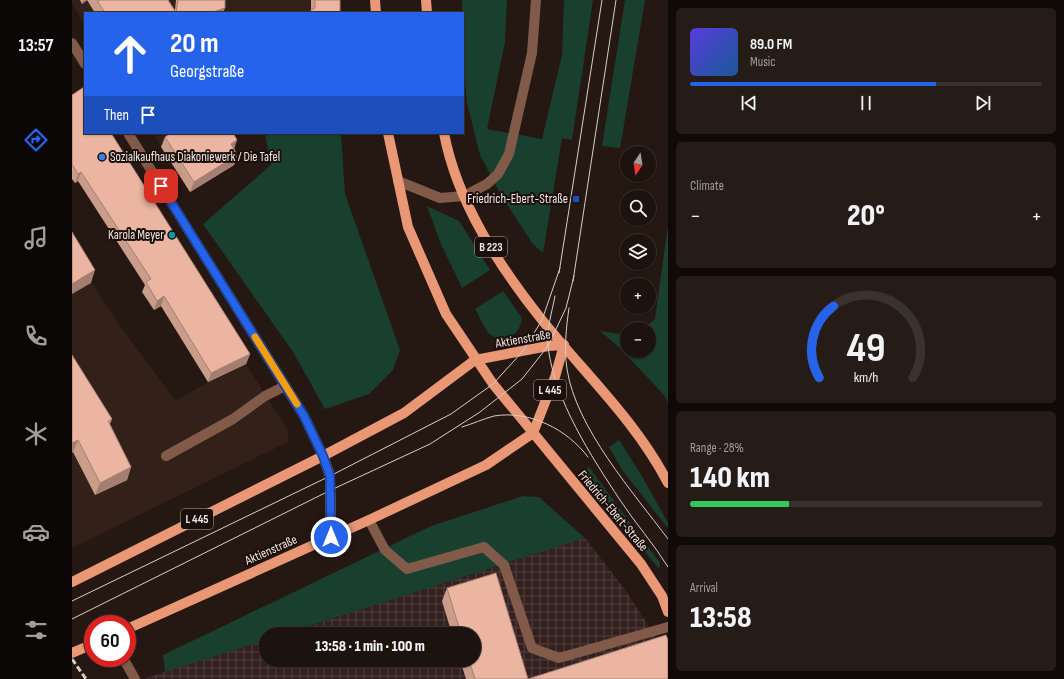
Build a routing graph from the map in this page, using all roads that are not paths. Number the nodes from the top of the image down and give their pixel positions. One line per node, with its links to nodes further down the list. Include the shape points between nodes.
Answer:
1 (375, 0): 4 (main road)
2 (426, 0): 5 (main road)
3 (536, 0): 12 (street, via 532,53 509,154 498,174 488,184)
4 (376, 12)
5 (427, 12)
6 (72, 43): 7 (street)
7 (84, 62)
8 (129, 134): 15 (street)
9 (388, 134): 11 (main road, Friedrich-Ebert-Straße)
10 (444, 134): 12 (main road, B 223)
11 (398, 182): 12 (street, via 440,198); 14 (main road, Friedrich-Ebert-Straße, via 408,227 437,295)
12 (464, 196): 13 (main road, B 223, via 488,243 507,272)
13 (564, 345): 14 (main road, Aktienstraße / L 445); 16 (main road, Aktienstraße / L 445, via 555,377); 19 (main road, B 223, via 622,414 658,463)
14 (475, 360): 16 (main road, Friedrich-Ebert-Straße); 18 (main road, Aktienstraße / L 445, via 404,413)
15 (285, 386): 17 (street, via 264,396 233,419); 18 (street, via 304,416)
16 (533, 433): 20 (main road, Aktienstraße, via 486,465); 23 (main road, Friedrich-Ebert-Straße, via 641,564 662,596)
17 (166, 456)
18 (323, 456): 21 (main road, via 330,476); 22 (main road, Aktienstraße / L 445)
19 (668, 483)
20 (369, 520): 21 (main road, Aktienstraße); 25 (street, via 385,550 407,569 484,547 504,565 532,648 559,658)
21 (331, 537): 24 (main road, Aktienstraße)
22 (72, 582)
23 (668, 612)
24 (136, 625)
25 (668, 627)
26 (84, 648): 27 (main road)
27 (72, 653)
28 (128, 667): 29 (street)
29 (135, 679)

